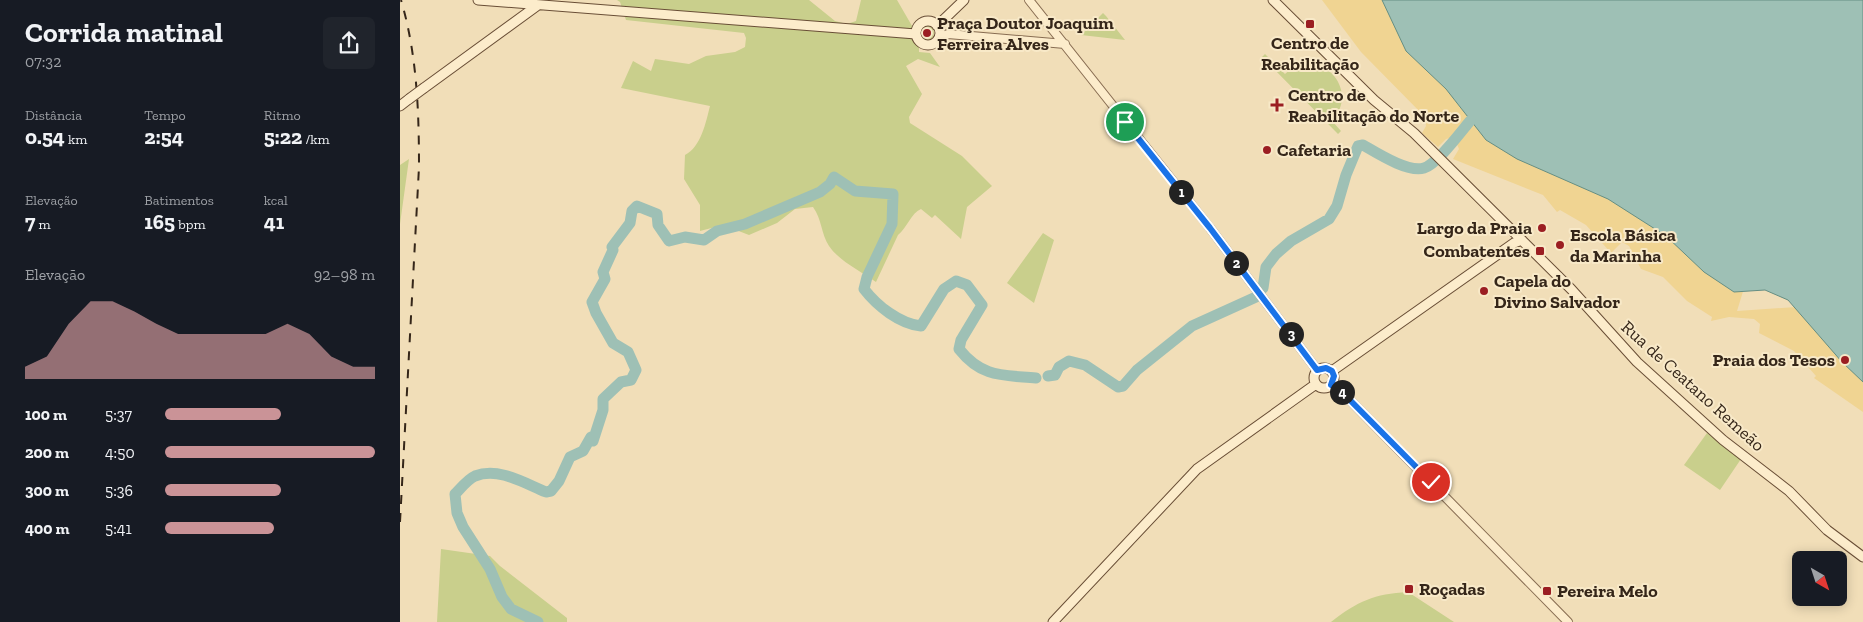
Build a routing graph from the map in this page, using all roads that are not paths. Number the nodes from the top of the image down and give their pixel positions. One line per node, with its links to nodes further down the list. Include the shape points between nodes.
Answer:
1 (478, 0): 5 (main road)
2 (964, 0): 8 (main road)
3 (1029, 0): 11 (street)
4 (1273, 0): 13 (main road, Rua de Ceatano Remeão)
5 (510, 2): 6 (main road); 7 (main road)
6 (538, 5): 7 (main road); 9 (main road)
7 (518, 20): 12 (main road, bridge)
8 (937, 26): 9 (main road, via 924,22 917,27); 10 (main road)
9 (916, 34): 10 (main road, via 921,43 928,45)
10 (939, 37): 11 (street, via 948,34)
11 (1065, 44): 14 (street)
12 (400, 106)
13 (1522, 240): 15 (main road); 18 (main road, Rua de Ceatano Remeão, via 1636,362)
14 (1317, 370): 15 (main road, via 1326,368); 16 (main road)
15 (1332, 371): 17 (main road)
16 (1316, 384): 17 (main road, via 1321,387); 19 (main road, via 1184,481)
17 (1331, 385): 20 (street, via 1340,390)
18 (1863, 558)
19 (1053, 622)
20 (1568, 622)

